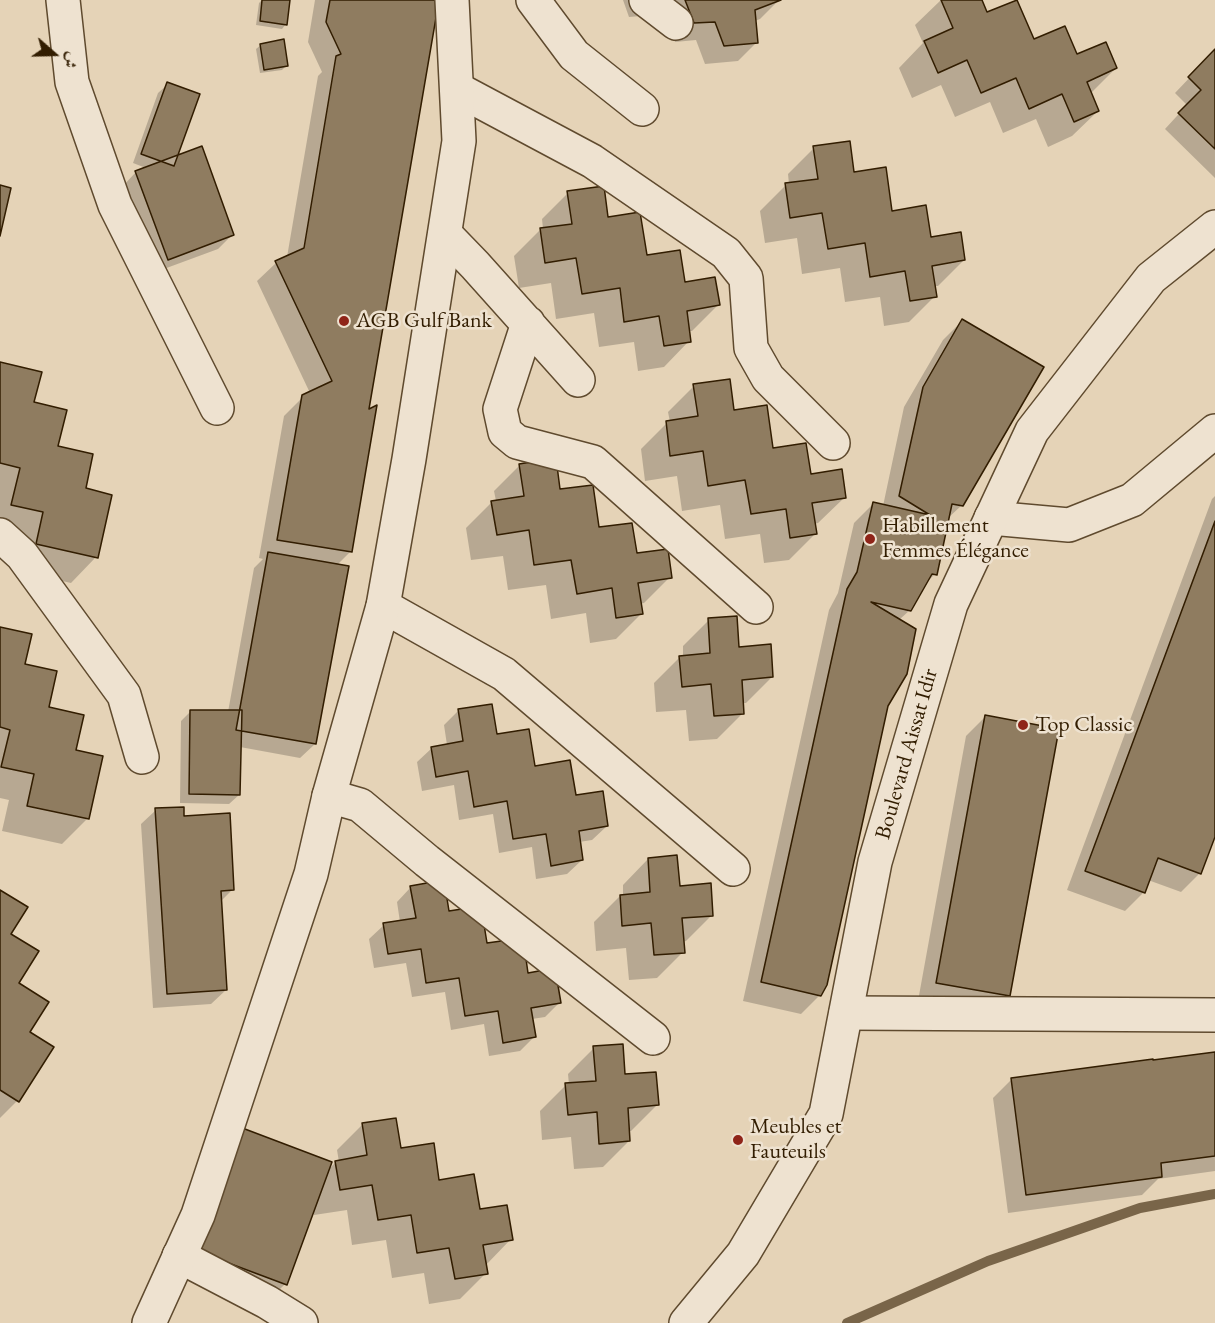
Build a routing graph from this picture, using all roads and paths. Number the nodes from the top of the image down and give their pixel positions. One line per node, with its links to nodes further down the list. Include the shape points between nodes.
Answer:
1 (63, 0): 12 (street, via 72,82 115,205)
2 (452, 0): 6 (street)
3 (533, 0): 7 (street, via 574,56)
4 (646, 0): 5 (street)
5 (676, 23)
6 (457, 90): 9 (street, via 459,141); 14 (street, via 592,161 726,253 746,278 751,348 768,378)
7 (642, 109)
8 (1215, 227): 15 (street, Boulevard Aissat Idir, via 1151,278 1032,431)
9 (445, 234): 10 (street); 17 (street)
10 (528, 323): 11 (street); 18 (street, via 500,409 505,432 517,442 593,462)
11 (578, 380)
12 (217, 408)
13 (1215, 431): 15 (street, via 1132,500 1069,525)
14 (833, 442)
15 (991, 518): 22 (street, Boulevard Aissat Idir, via 951,604 875,862)
16 (0, 535): 19 (street, via 22,555 124,695)
17 (383, 606): 20 (street); 21 (street, via 504,674)
18 (756, 607)
19 (142, 757)
20 (329, 796): 24 (street, via 360,805); 25 (street, via 311,874 198,1215)
21 (733, 869)
22 (846, 1013): 23 (street); 28 (street, Boulevard Aissat Idir, via 826,1114 743,1254)
23 (1215, 1015)
24 (653, 1038)
25 (179, 1256): 26 (street); 27 (street)
26 (149, 1323)
27 (301, 1323)
28 (686, 1323)

